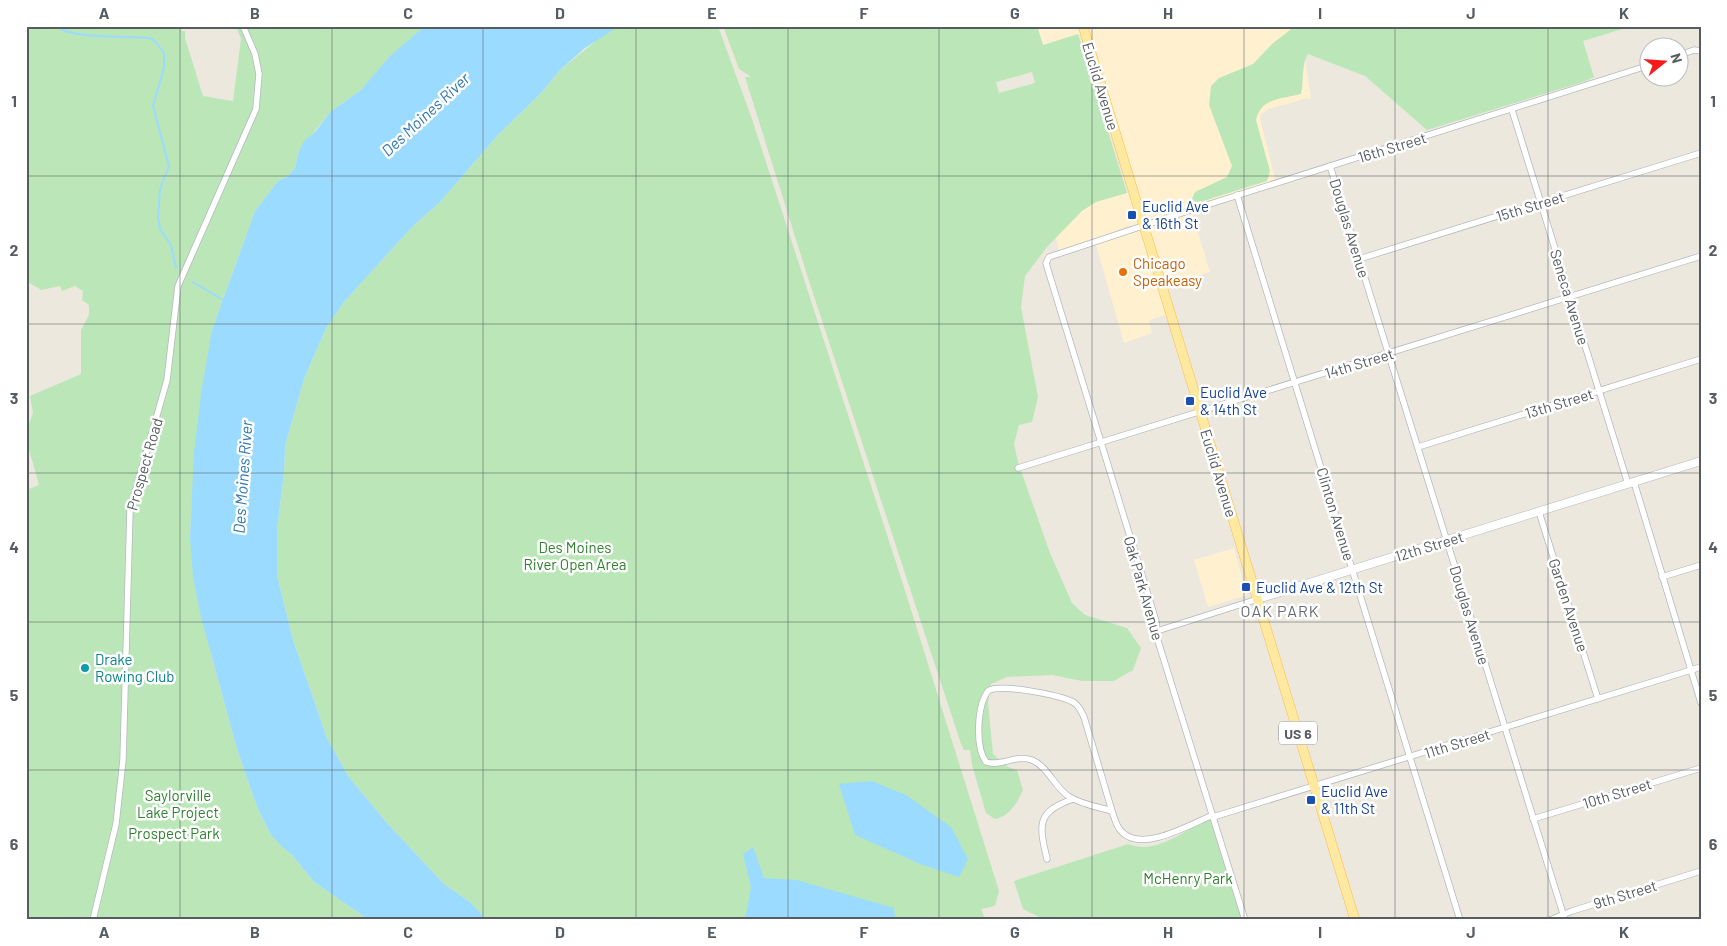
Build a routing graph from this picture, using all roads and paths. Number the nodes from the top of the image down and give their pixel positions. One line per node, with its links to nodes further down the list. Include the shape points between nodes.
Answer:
1 (243, 26): 46 (street, Prospect Road, via 255,54 258,74 256,109 178,286 168,380 130,510 123,760 116,824)
2 (1083, 26): 9 (main road, Euclid Avenue / US 6)
3 (1640, 68): 4 (street, 16th Street)
4 (1512, 110): 6 (street, 16th Street); 8 (street, Seneca Avenue)
5 (1701, 153): 8 (street, 15th Street)
6 (1330, 166): 7 (street, 16th Street); 12 (street, Douglas Avenue)
7 (1237, 195): 9 (street, 16th Street); 16 (street, Clinton Avenue)
8 (1541, 202): 12 (street, 15th Street); 13 (street, Seneca Avenue)
9 (1144, 225): 11 (street, 16th Street); 18 (main road, Euclid Avenue / US 6)
10 (1701, 256): 13 (street, 14th Street)
11 (1049, 257): 19 (street, Oak Park Avenue, via 1046,263)
12 (1359, 259): 14 (street, Douglas Avenue)
13 (1570, 297): 14 (street, 14th Street); 17 (street, Seneca Avenue)
14 (1388, 354): 16 (street, 14th Street); 20 (street, Douglas Avenue)
15 (1701, 359): 17 (street, 13th Street)
16 (1295, 382): 18 (street, 14th Street); 27 (street, Clinton Avenue)
17 (1599, 391): 20 (street, 13th Street); 23 (street, Seneca Avenue)
18 (1200, 412): 19 (street, 14th Street); 29 (main road, Euclid Avenue / US 6)
19 (1101, 443): 22 (street, 14th Street); 30 (street, Oak Park Avenue)
20 (1418, 447): 25 (street, Douglas Avenue)
21 (1701, 461): 23 (main road, 12th Street)
22 (1018, 468)
23 (1631, 483): 24 (main road, 12th Street); 28 (street, Seneca Avenue)
24 (1539, 512): 25 (main road, 12th Street); 33 (street, Garden Avenue)
25 (1447, 540): 27 (main road, 12th Street); 35 (street, Douglas Avenue)
26 (1701, 565): 28 (street)
27 (1353, 569): 29 (main road, 12th Street); 36 (street, Clinton Avenue)
28 (1662, 577): 32 (street, Seneca Avenue)
29 (1258, 599): 30 (street, 12th Street); 38 (main road, Euclid Avenue / US 6)
30 (1157, 631): 41 (street, Oak Park Avenue)
31 (1701, 667): 32 (street, 11th Street)
32 (1691, 670): 33 (street, 11th Street); 34 (street, Seneca Avenue)
33 (1598, 699): 35 (street, 11th Street)
34 (1701, 703)
35 (1505, 728): 36 (street, 11th Street); 42 (street, Douglas Avenue)
36 (1410, 758): 38 (street, 11th Street); 49 (street, Clinton Avenue)
37 (1701, 768): 42 (street, 10th Street)
38 (1314, 787): 41 (street, 11th Street); 48 (main road, Euclid Avenue / US 6)
39 (1073, 798): 40 (street); 40 (street, 11th Street, via 1033,761 1023,758 986,762 979,751 978,740 981,708 985,695 992,688 1039,694 1072,702 1081,709); 43 (street, via 1054,806 1043,818 1040,827)
40 (1112, 811): 41 (street, 11th Street, via 1120,831 1147,840)
41 (1213, 816): 47 (street, Oak Park Avenue)
42 (1533, 819): 45 (street, Douglas Avenue)
43 (1047, 859)
44 (1701, 871): 45 (street, 9th Street)
45 (1564, 917): 50 (street, 9th Street)
46 (93, 920)
47 (1245, 920)
48 (1355, 920)
49 (1460, 920)
50 (1550, 920)

